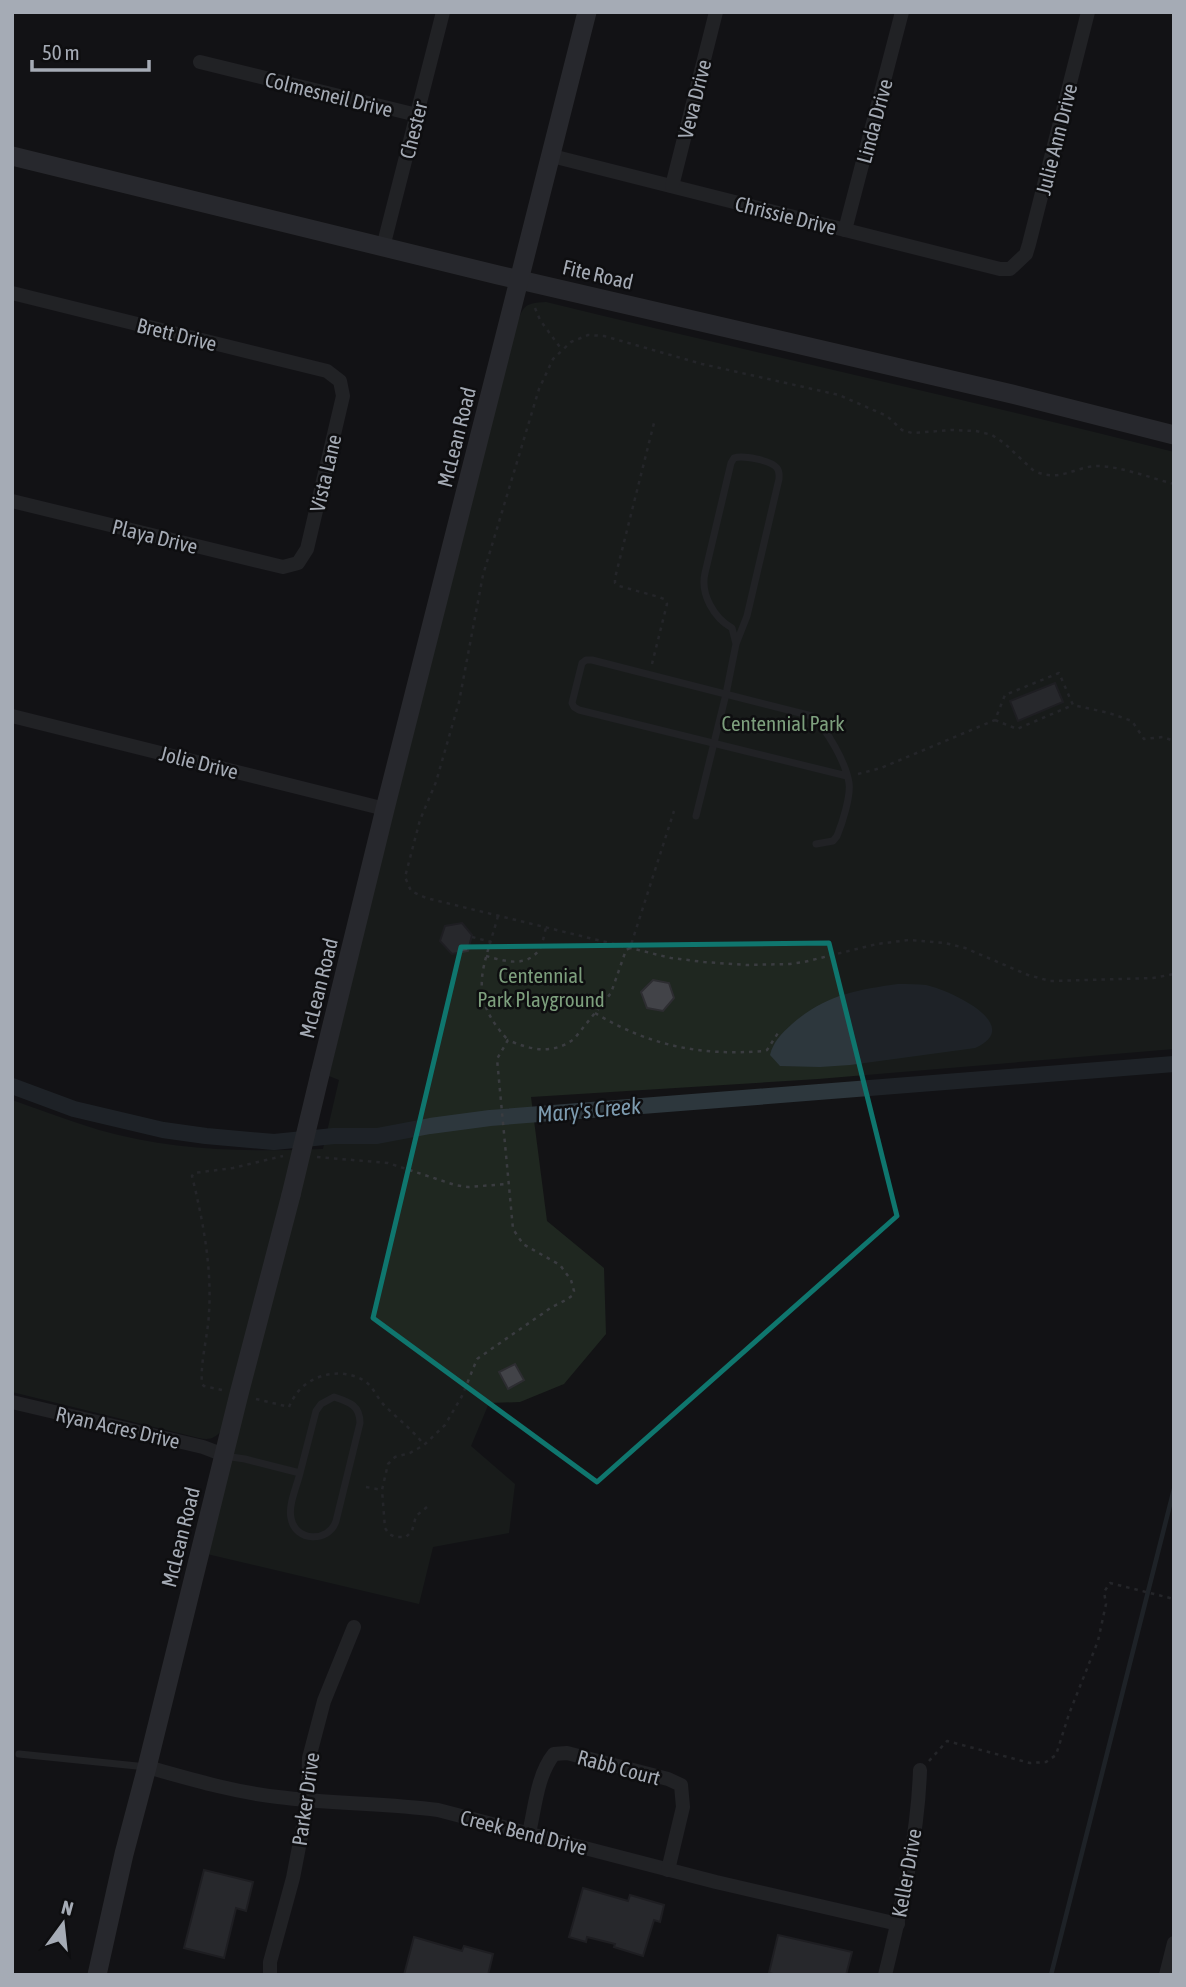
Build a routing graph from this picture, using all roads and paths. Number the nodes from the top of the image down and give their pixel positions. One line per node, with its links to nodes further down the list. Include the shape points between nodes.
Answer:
1 (443, 12): 7 (street, Chester)
2 (587, 12): 9 (street, McLean Road)
3 (716, 12): 10 (street, Veva Drive)
4 (902, 12): 11 (street, Linda Drive)
5 (1088, 12): 13 (street, Julie Ann Drive, via 1029,244)
6 (200, 62): 7 (street, Colmesneil Drive)
7 (417, 116): 12 (street, Chester)
8 (12, 156): 12 (street, Fite Road)
9 (552, 156): 10 (street, Chrissie Drive); 14 (street, McLean Road)
10 (672, 186): 11 (street, Chrissie Drive)
11 (845, 230): 13 (street, Chrissie Drive, via 1000,268 1010,269)
12 (383, 247): 14 (street, Fite Road)
13 (1018, 262)
14 (519, 280): 20 (street, Fite Road); 33 (street, McLean Road)
15 (12, 293): 18 (street, Brett Drive, via 327,372)
16 (535, 308): 17 (path)
17 (562, 350): 21 (path, via 579,337 604,336 839,395 887,416 912,433 951,430 992,435 1034,471 1051,477 1100,466); 37 (path, via 539,389 486,562 459,702 405,877 411,891 426,898)
18 (340, 381): 23 (street, Vista Lane, via 343,396 307,549)
19 (654, 424): 25 (path, via 615,578 619,586 659,597 667,604)
20 (1174, 435)
21 (1174, 484)
22 (12, 501): 23 (street, Playa Drive, via 283,567)
23 (298, 563)
24 (736, 644): 24 (lane, via 779,479 770,463 743,456 731,463 702,589 718,616 732,628); 26 (lane)
25 (649, 675): 26 (lane); 31 (lane, via 586,660 572,703 579,710)
26 (726, 694): 31 (lane); 32 (lane, via 812,716 839,755)
27 (1073, 705): 29 (path, via 1017,729); 29 (path, via 1059,673 1005,695); 30 (path, via 1132,721 1144,739)
28 (12, 716): 33 (street, Jolie Drive)
29 (995, 720): 32 (path, via 881,768)
30 (1174, 741)
31 (713, 744): 32 (lane); 35 (lane)
32 (847, 776): 36 (lane, via 848,794 837,836)
33 (385, 808): 48 (street, McLean Road, bridge)
34 (674, 811): 41 (path)
35 (696, 816)
36 (816, 844)
37 (498, 916): 38 (path); 40 (path)
38 (546, 928): 41 (path); 42 (path, via 539,950 528,958 517,963)
39 (472, 937): 40 (path)
40 (491, 942): 42 (path)
41 (630, 948): 43 (path, via 704,962 775,965 909,940 965,948 1050,981); 44 (path, via 611,993)
42 (486, 956): 46 (path, via 482,997 489,1016)
43 (1174, 974)
44 (595, 1013): 45 (path, via 641,1037 702,1052 764,1051); 46 (path, via 574,1039 554,1049 526,1048)
45 (778, 1033)
46 (508, 1040): 51 (path, via 498,1054 498,1067 513,1229 523,1244 559,1265 575,1287 573,1295 477,1359 445,1425 417,1450 391,1460)
47 (12, 1402): 48 (street, Ryan Acres Drive)
48 (224, 1455): 49 (lane); 56 (street, McLean Road)
49 (300, 1473): 49 (lane, via 321,1404 334,1397 357,1407 360,1423 336,1521 325,1535 314,1538 293,1526 290,1517)
50 (366, 1488): 51 (path)
51 (382, 1490): 52 (path, via 385,1528 395,1538 406,1537 416,1516)
52 (427, 1507)
53 (1174, 1599): 57 (path, via 1110,1583 1104,1592 1098,1641 1056,1755 1046,1762 1030,1763 947,1741)
54 (354, 1627): 58 (street, Parker Drive, via 324,1701 309,1758)
55 (19, 1754): 56 (lane)
56 (147, 1767): 58 (street, Creek Bend Drive, via 234,1791); 64 (street, McLean Road)
57 (920, 1770): 61 (street, Keller Drive, via 919,1802)
58 (308, 1800): 59 (street, Creek Bend Drive, via 439,1810); 63 (street, Parker Drive)
59 (529, 1833): 60 (street, Creek Bend Drive); 60 (street, Rabb Court, via 543,1773 554,1754 567,1753 668,1779 681,1786 683,1807)
60 (668, 1870): 61 (street, Creek Bend Drive)
61 (898, 1924): 65 (street, Keller Drive)
62 (1174, 1943): 66 (street)
63 (269, 1974)
64 (97, 1975)
65 (885, 1975)
66 (1166, 1975)

